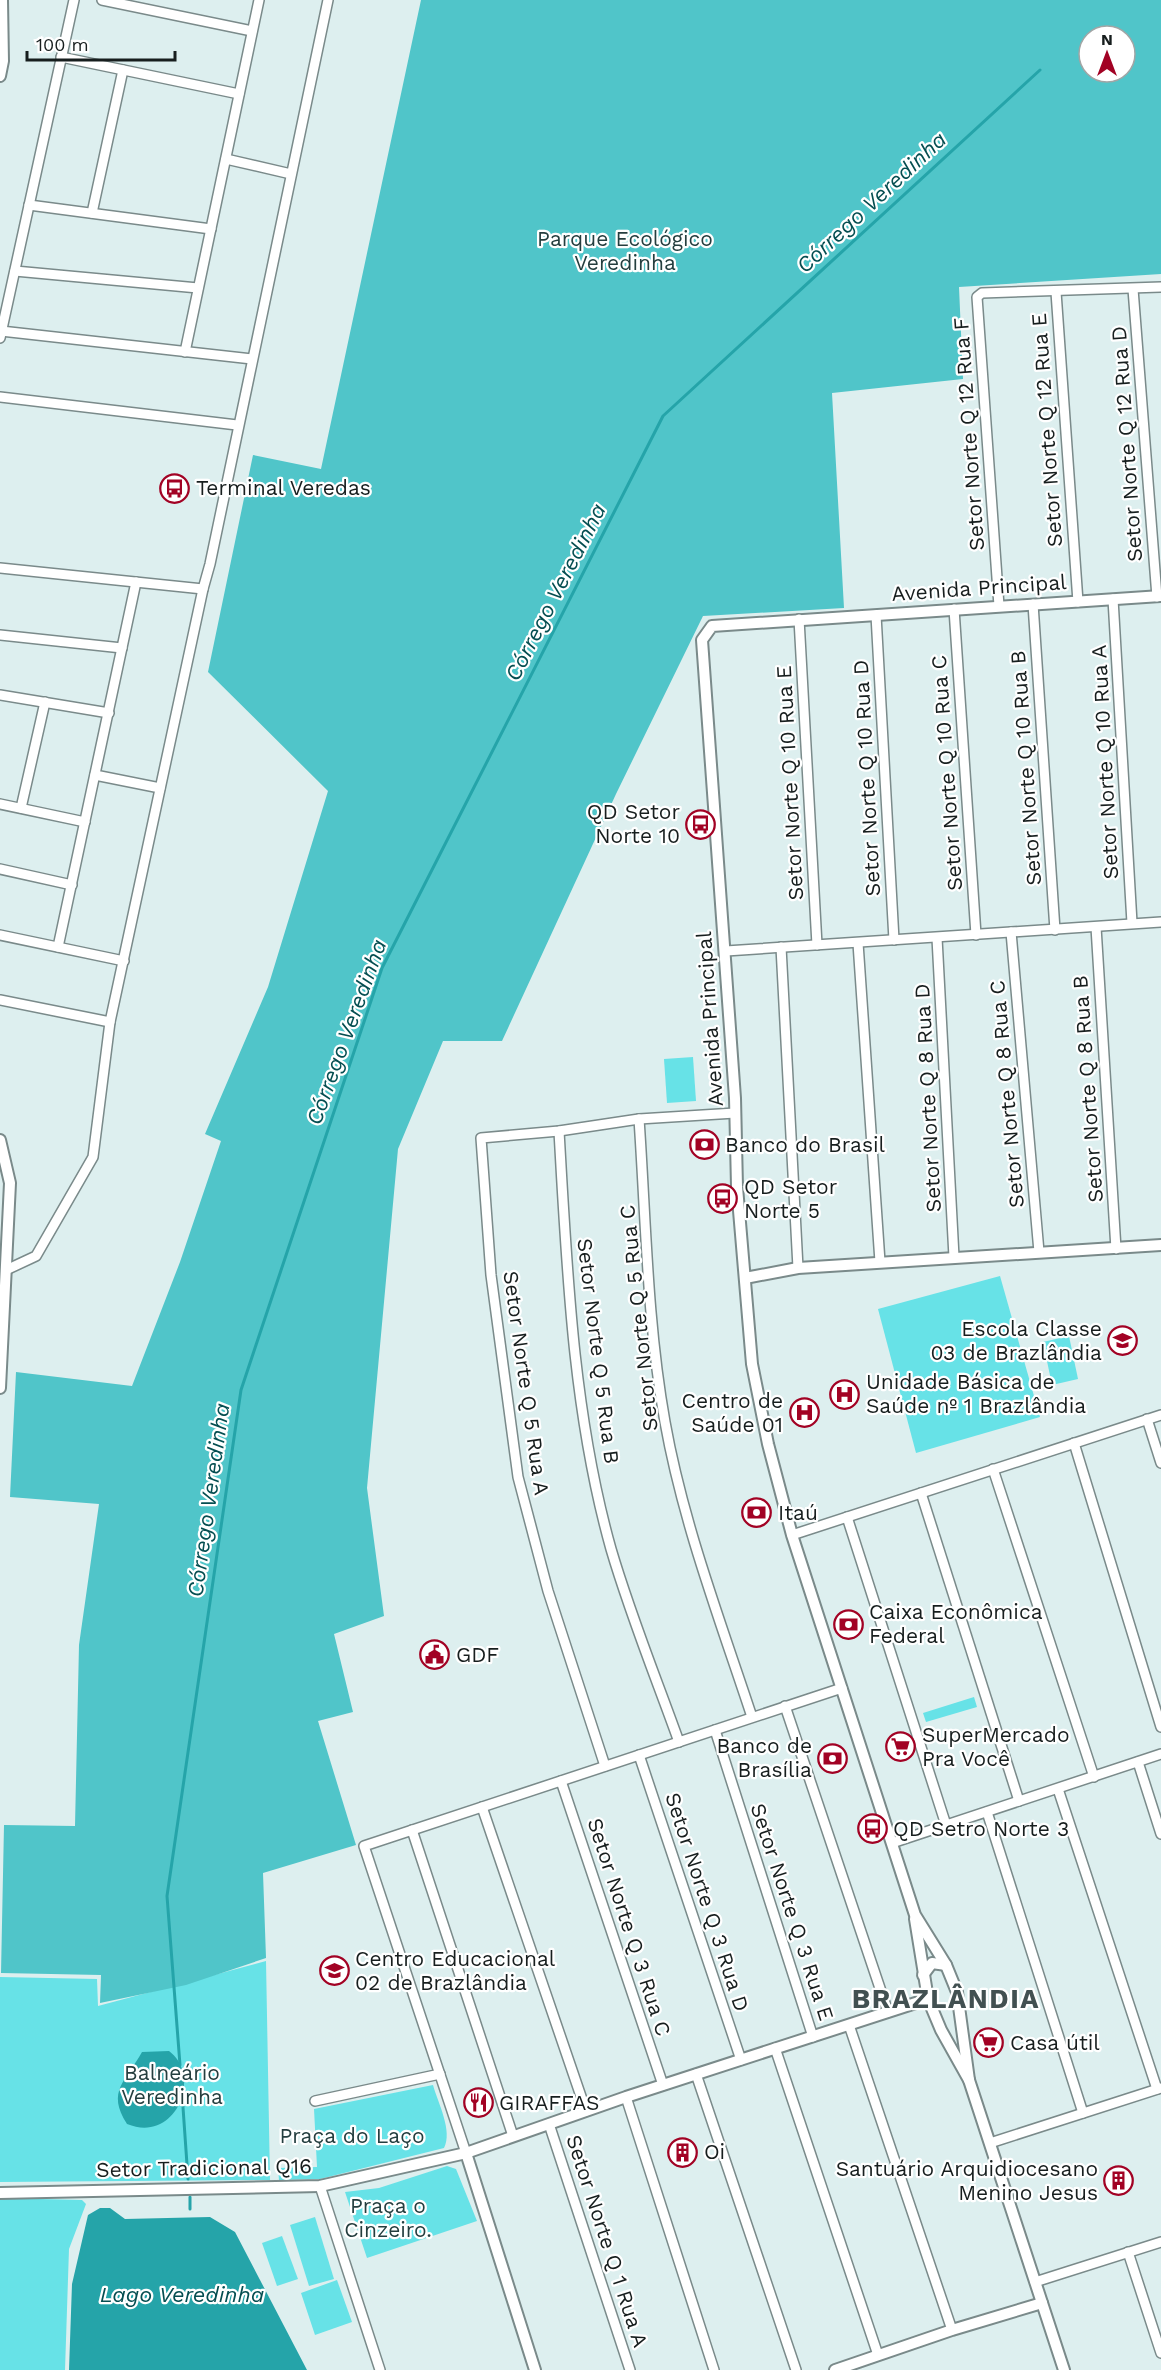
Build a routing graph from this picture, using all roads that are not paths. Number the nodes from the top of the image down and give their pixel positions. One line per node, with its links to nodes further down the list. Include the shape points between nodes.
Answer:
1 (2, 0): 9 (street)
2 (74, 0): 7 (street)
3 (102, 0): 6 (street)
4 (259, 0): 6 (street)
5 (328, 0): 12 (street)
6 (252, 31): 10 (street)
7 (61, 57): 8 (street); 13 (street)
8 (123, 70): 10 (street); 14 (street)
9 (0, 76)
10 (239, 94): 11 (street)
11 (226, 159): 12 (street); 15 (street)
12 (291, 174): 23 (street)
13 (29, 205): 14 (street); 16 (street)
14 (92, 213): 15 (street)
15 (211, 229): 18 (street)
16 (15, 271): 18 (street); 21 (street)
17 (1161, 287): 19 (street)
18 (198, 288): 22 (street)
19 (1133, 289): 20 (street); 30 (street, Setor Norte Q 12 Rua D)
20 (1056, 292): 32 (street, Setor Norte Q 12 Rua E); 34 (street, Setor Norte Q 12 Rua F, via 982,293 977,297)
21 (1, 335): 22 (street)
22 (185, 352): 23 (street)
23 (252, 359): 25 (street)
24 (0, 398): 25 (street)
25 (237, 425): 29 (street)
26 (0, 568): 27 (street); 28 (street)
27 (0, 577)
28 (136, 582): 29 (street); 39 (street)
29 (203, 589): 44 (street)
30 (1159, 596): 31 (street, Avenida Principal)
31 (1113, 599): 32 (street, Avenida Principal); 51 (street, Setor Norte Q 10 Rua A)
32 (1078, 602): 33 (street, Avenida Principal)
33 (1033, 604): 34 (street, Avenida Principal); 53 (street, Setor Norte Q 10 Rua B)
34 (999, 606): 35 (street, Avenida Principal)
35 (954, 609): 36 (street, Avenida Principal); 56 (street, Setor Norte Q 10 Rua C)
36 (876, 615): 37 (street, Avenida Principal); 58 (street, Setor Norte Q 10 Rua D)
37 (799, 619): 60 (street, Setor Norte Q 10 Rua E); 63 (street, Avenida Principal, via 712,626 703,636)
38 (0, 635): 39 (street)
39 (122, 648): 42 (street)
40 (0, 695): 41 (street)
41 (45, 702): 42 (street); 46 (street)
42 (109, 713): 43 (street)
43 (95, 775): 44 (street); 47 (street)
44 (160, 788): 64 (street)
45 (0, 804): 46 (street)
46 (21, 808): 47 (street)
47 (85, 822): 49 (street)
48 (0, 869): 49 (street)
49 (72, 885): 61 (street)
50 (1161, 922): 51 (street)
51 (1132, 923): 52 (street)
52 (1096, 927): 53 (street); 72 (street, Setor Norte Q 8 Rua B)
53 (1055, 930): 54 (street)
54 (1011, 932): 56 (street); 73 (street, Setor Norte Q 8 Rua C)
55 (0, 935): 61 (street)
56 (976, 935): 57 (street)
57 (937, 938): 58 (street); 74 (street, Setor Norte Q 8 Rua D)
58 (894, 940): 59 (street)
59 (858, 943): 60 (street); 75 (street)
60 (817, 945): 62 (street)
61 (58, 947): 64 (street)
62 (781, 947): 63 (street); 76 (street)
63 (726, 951): 67 (street, Avenida Principal)
64 (124, 961): 66 (street)
65 (0, 1000): 66 (street)
66 (110, 1023): 77 (street, via 93,1156 36,1256)
67 (735, 1113): 68 (street); 78 (street, Avenida Principal)
68 (639, 1119): 69 (street); 90 (street, Setor Norte Q 5 Rua C, via 652,1314 665,1422 690,1529)
69 (559, 1131): 93 (street, Setor Norte Q 5 Rua B, via 569,1292 585,1423 611,1549); 97 (street, Setor Norte Q 5 Rua A, via 481,1138 491,1275 518,1477 548,1591)
70 (0, 1140): 77 (street, via 10,1183)
71 (1161, 1245): 72 (street)
72 (1116, 1249): 73 (street)
73 (1038, 1252): 74 (street)
74 (954, 1257): 75 (street)
75 (880, 1262): 76 (street)
76 (798, 1268): 78 (street)
77 (6, 1270): 79 (street)
78 (745, 1278): 87 (street, Avenida Principal, via 752,1364)
79 (0, 1388)
80 (1161, 1415): 81 (street)
81 (1146, 1419): 82 (street); 83 (street)
82 (1074, 1443): 84 (street); 91 (street)
83 (1161, 1463)
84 (993, 1469): 85 (street); 98 (street)
85 (921, 1493): 86 (street); 101 (street)
86 (847, 1517): 87 (street); 104 (street)
87 (792, 1534): 88 (street, Avenida Principal)
88 (842, 1688): 89 (street); 107 (street, Avenida Principal)
89 (785, 1706): 90 (street); 112 (street)
90 (752, 1717): 92 (street)
91 (1161, 1727)
92 (715, 1730): 93 (street); 116 (street, Setor Norte Q 3 Rua E)
93 (679, 1742): 95 (street)
94 (1161, 1754): 96 (street)
95 (639, 1755): 97 (street); 118 (street, Setor Norte Q 3 Rua D)
96 (1138, 1762): 98 (street); 106 (street)
97 (605, 1766): 99 (street)
98 (1094, 1777): 100 (street)
99 (561, 1781): 102 (street); 122 (street, Setor Norte Q 3 Rua C)
100 (1058, 1789): 101 (street); 123 (street)
101 (1019, 1801): 103 (street)
102 (482, 1807): 105 (street); 126 (street)
103 (987, 1812): 104 (street); 127 (street)
104 (946, 1826): 107 (street)
105 (412, 1830): 119 (street, via 364,1846); 129 (street)
106 (1161, 1834)
107 (892, 1843): 108 (street, Avenida Principal)
108 (915, 1916): 109 (street, Avenida Principal); 110 (street)
109 (946, 1965): 110 (street, via 927,1966); 113 (street, Avenida Principal)
110 (923, 1975): 111 (street)
111 (928, 2000): 112 (street, Setor Tradicional Q16); 115 (street)
112 (888, 2012): 114 (street, Setor Tradicional Q16)
113 (963, 2022): 115 (street, via 955,2032); 121 (street, Avenida Principal)
114 (849, 2025): 116 (street, Setor Tradicional Q16); 138 (street)
115 (941, 2030): 121 (street)
116 (813, 2037): 117 (street, Setor Tradicional Q16)
117 (775, 2048): 118 (street, Setor Tradicional Q16); 140 (street)
118 (741, 2060): 120 (street, Setor Tradicional Q16)
119 (440, 2074): 125 (street); 131 (street)
120 (696, 2074): 122 (street, Setor Tradicional Q16); 145 (street)
121 (969, 2080): 130 (street)
122 (663, 2085): 124 (street, Setor Tradicional Q16)
123 (1159, 2088): 127 (street)
124 (626, 2097): 126 (street, Setor Tradicional Q16); 144 (street)
125 (315, 2101)
126 (586, 2111): 128 (street, Setor Tradicional Q16)
127 (1083, 2113): 130 (street)
128 (549, 2124): 129 (street, Setor Tradicional Q16); 143 (street, Setor Norte Q 1 Rua A)
129 (513, 2136): 131 (street, Setor Tradicional Q16)
130 (990, 2143): 136 (street)
131 (466, 2153): 132 (street, Setor Tradicional Q16); 142 (street)
132 (320, 2186): 133 (street, Setor Tradicional Q16); 141 (street)
133 (4, 2191)
134 (1161, 2242): 135 (street)
135 (1128, 2252): 136 (street); 139 (street)
136 (1035, 2282): 137 (street)
137 (1042, 2303): 138 (street); 147 (street)
138 (952, 2330): 140 (street)
139 (1161, 2354)
140 (878, 2355): 146 (street)
141 (380, 2370)
142 (535, 2370)
143 (630, 2370)
144 (714, 2370)
145 (796, 2370)
146 (835, 2370)
147 (1064, 2370)

